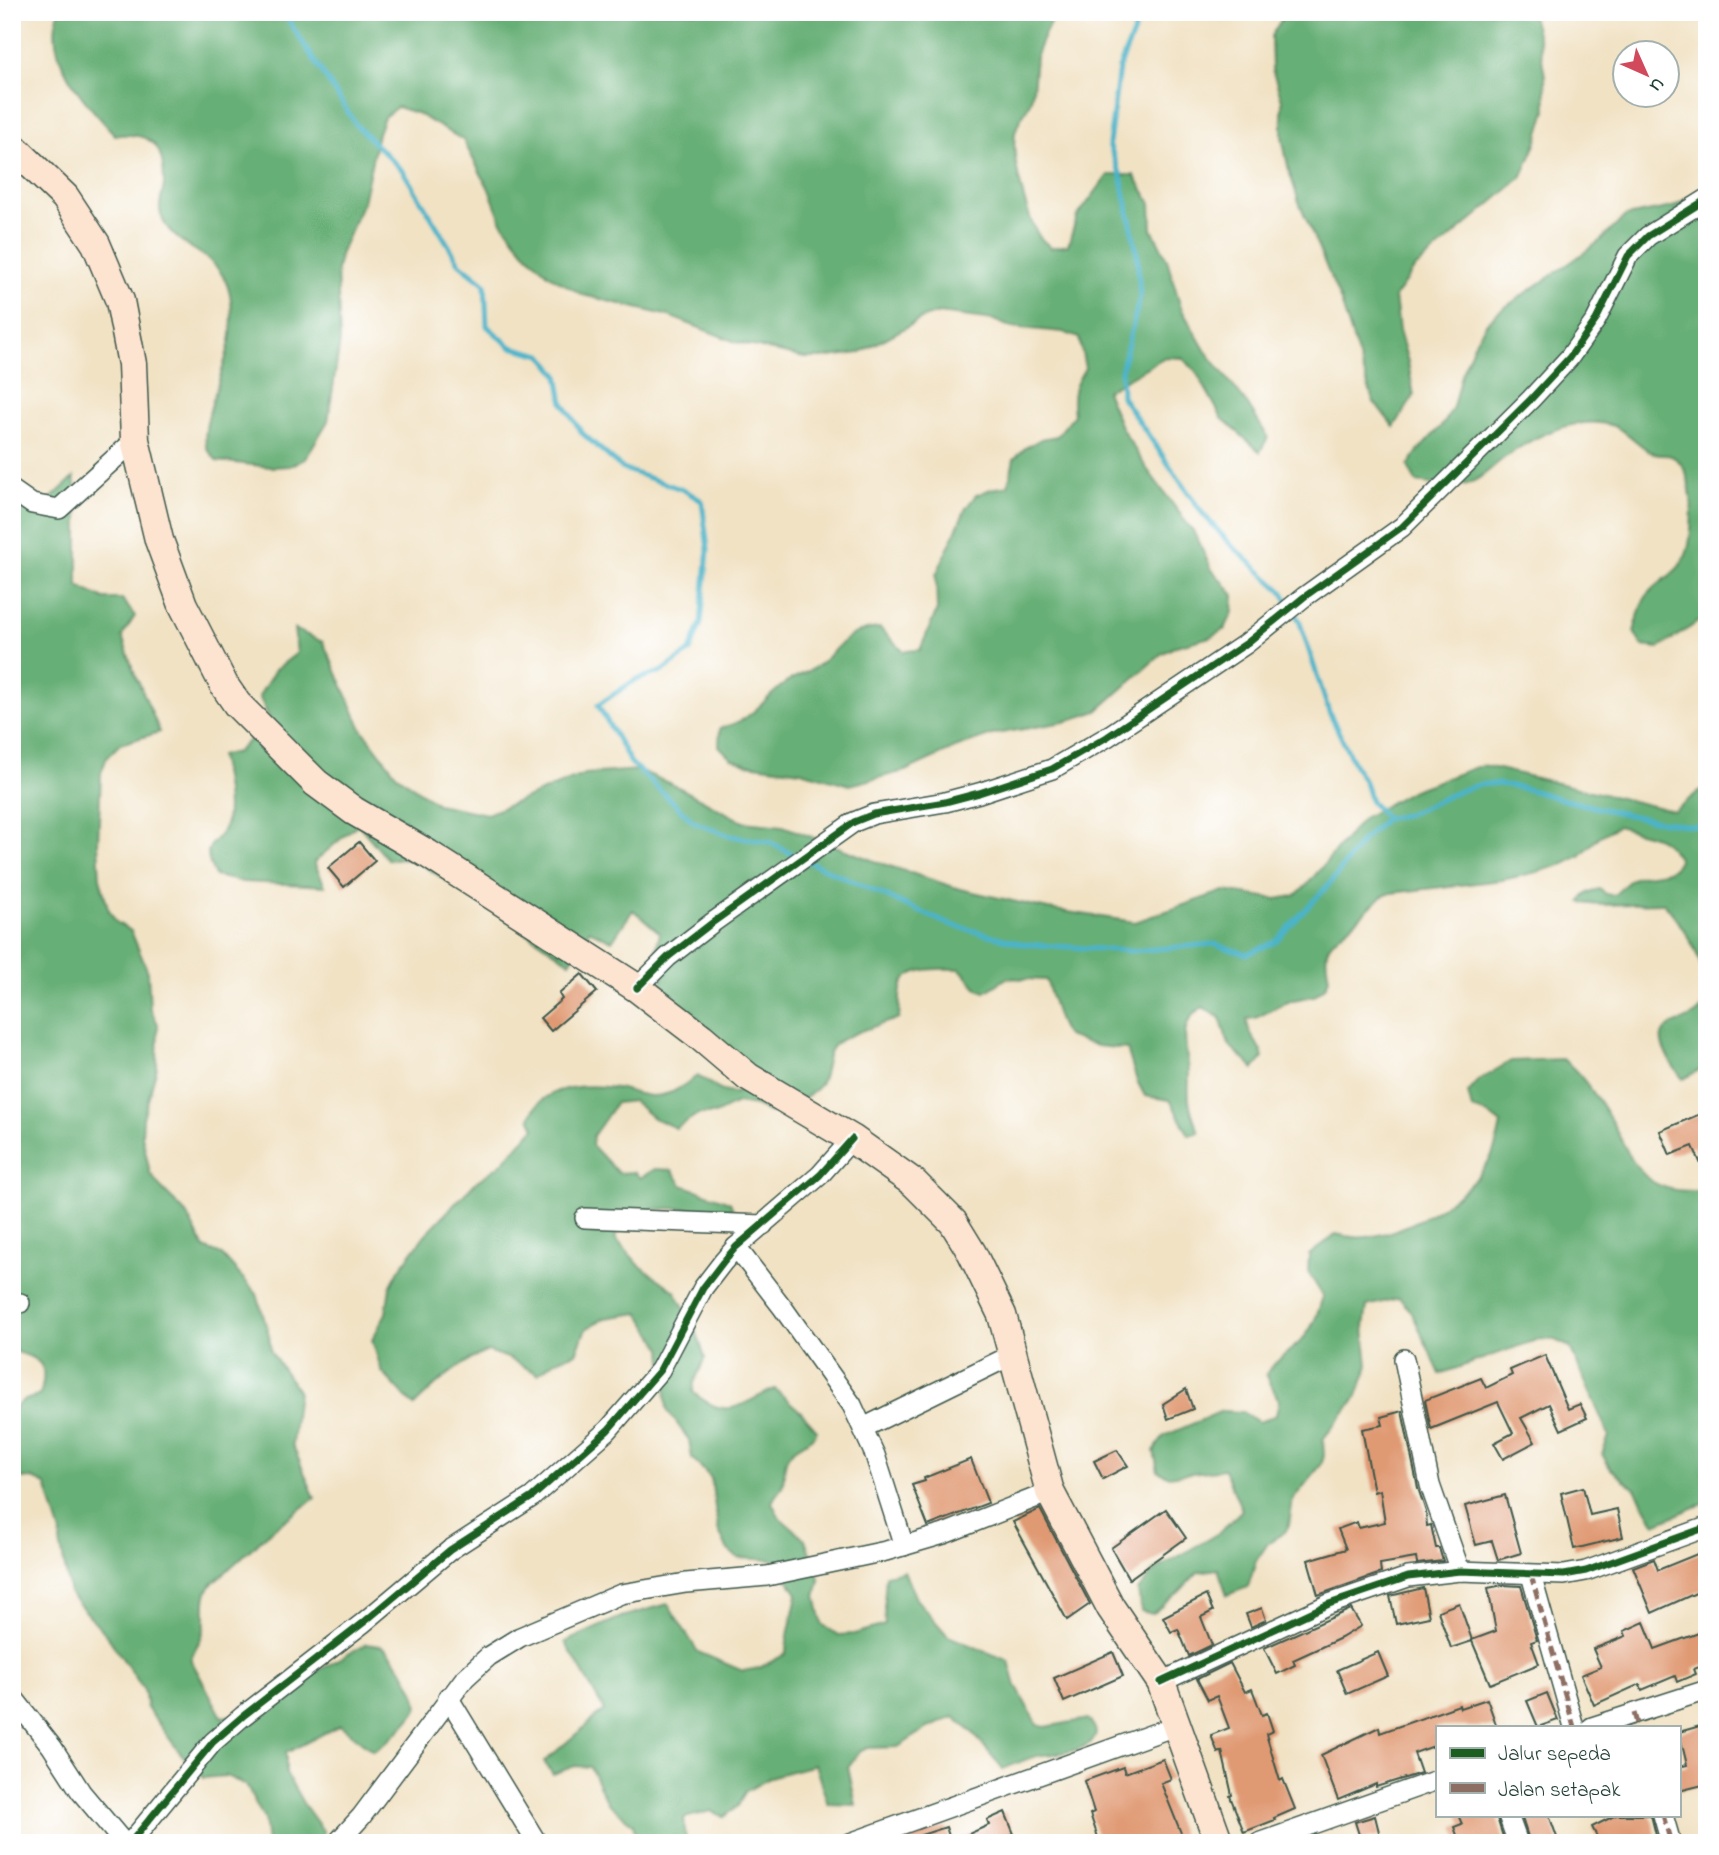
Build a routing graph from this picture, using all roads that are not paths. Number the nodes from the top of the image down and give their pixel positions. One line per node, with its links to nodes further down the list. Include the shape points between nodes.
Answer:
1 (12, 146): 3 (main road, via 65,197 96,244 120,301 132,364)
2 (1707, 199): 5 (street, via 1648,236 1628,256 1569,358 1402,527 1247,643 1052,769 968,796 874,814 855,822 712,923)
3 (135, 440): 4 (street, via 59,509 32,504); 5 (main road, via 159,540 183,605 223,685 246,713 316,783 354,811)
4 (12, 490)
5 (637, 988): 6 (main road, via 748,1077)
6 (852, 1139): 8 (street, via 820,1175); 10 (main road, via 914,1183 953,1222 1002,1315)
7 (585, 1218): 8 (street)
8 (763, 1225): 9 (street)
9 (736, 1247): 12 (street, via 823,1363); 30 (street, via 703,1288 660,1370 608,1430 531,1497 450,1550 243,1716 213,1742)
10 (1012, 1354): 12 (street); 13 (main road)
11 (1404, 1359): 16 (street, via 1430,1485)
12 (863, 1428): 15 (street)
13 (1049, 1492): 15 (street); 18 (main road, via 1111,1608)
14 (1707, 1527): 17 (street, via 1586,1571)
15 (904, 1546): 21 (street, via 766,1576 621,1594 520,1637 489,1656)
16 (1460, 1571): 17 (street); 18 (street, via 1408,1577 1329,1604)
17 (1531, 1575): 24 (street)
18 (1161, 1682): 23 (main road)
19 (1707, 1690): 22 (street)
20 (12, 1696): 29 (street)
21 (448, 1697): 31 (street); 32 (street)
22 (1636, 1720): 25 (street)
23 (1178, 1725): 33 (street); 34 (main road)
24 (1574, 1726)
25 (1598, 1726)
26 (1436, 1780): 35 (street)
27 (1508, 1816): 36 (street)
28 (1663, 1816): 37 (street)
29 (124, 1843)
30 (130, 1843)
31 (337, 1843)
32 (537, 1843)
33 (850, 1843)
34 (1219, 1843)
35 (1259, 1843)
36 (1518, 1843)
37 (1671, 1843)

